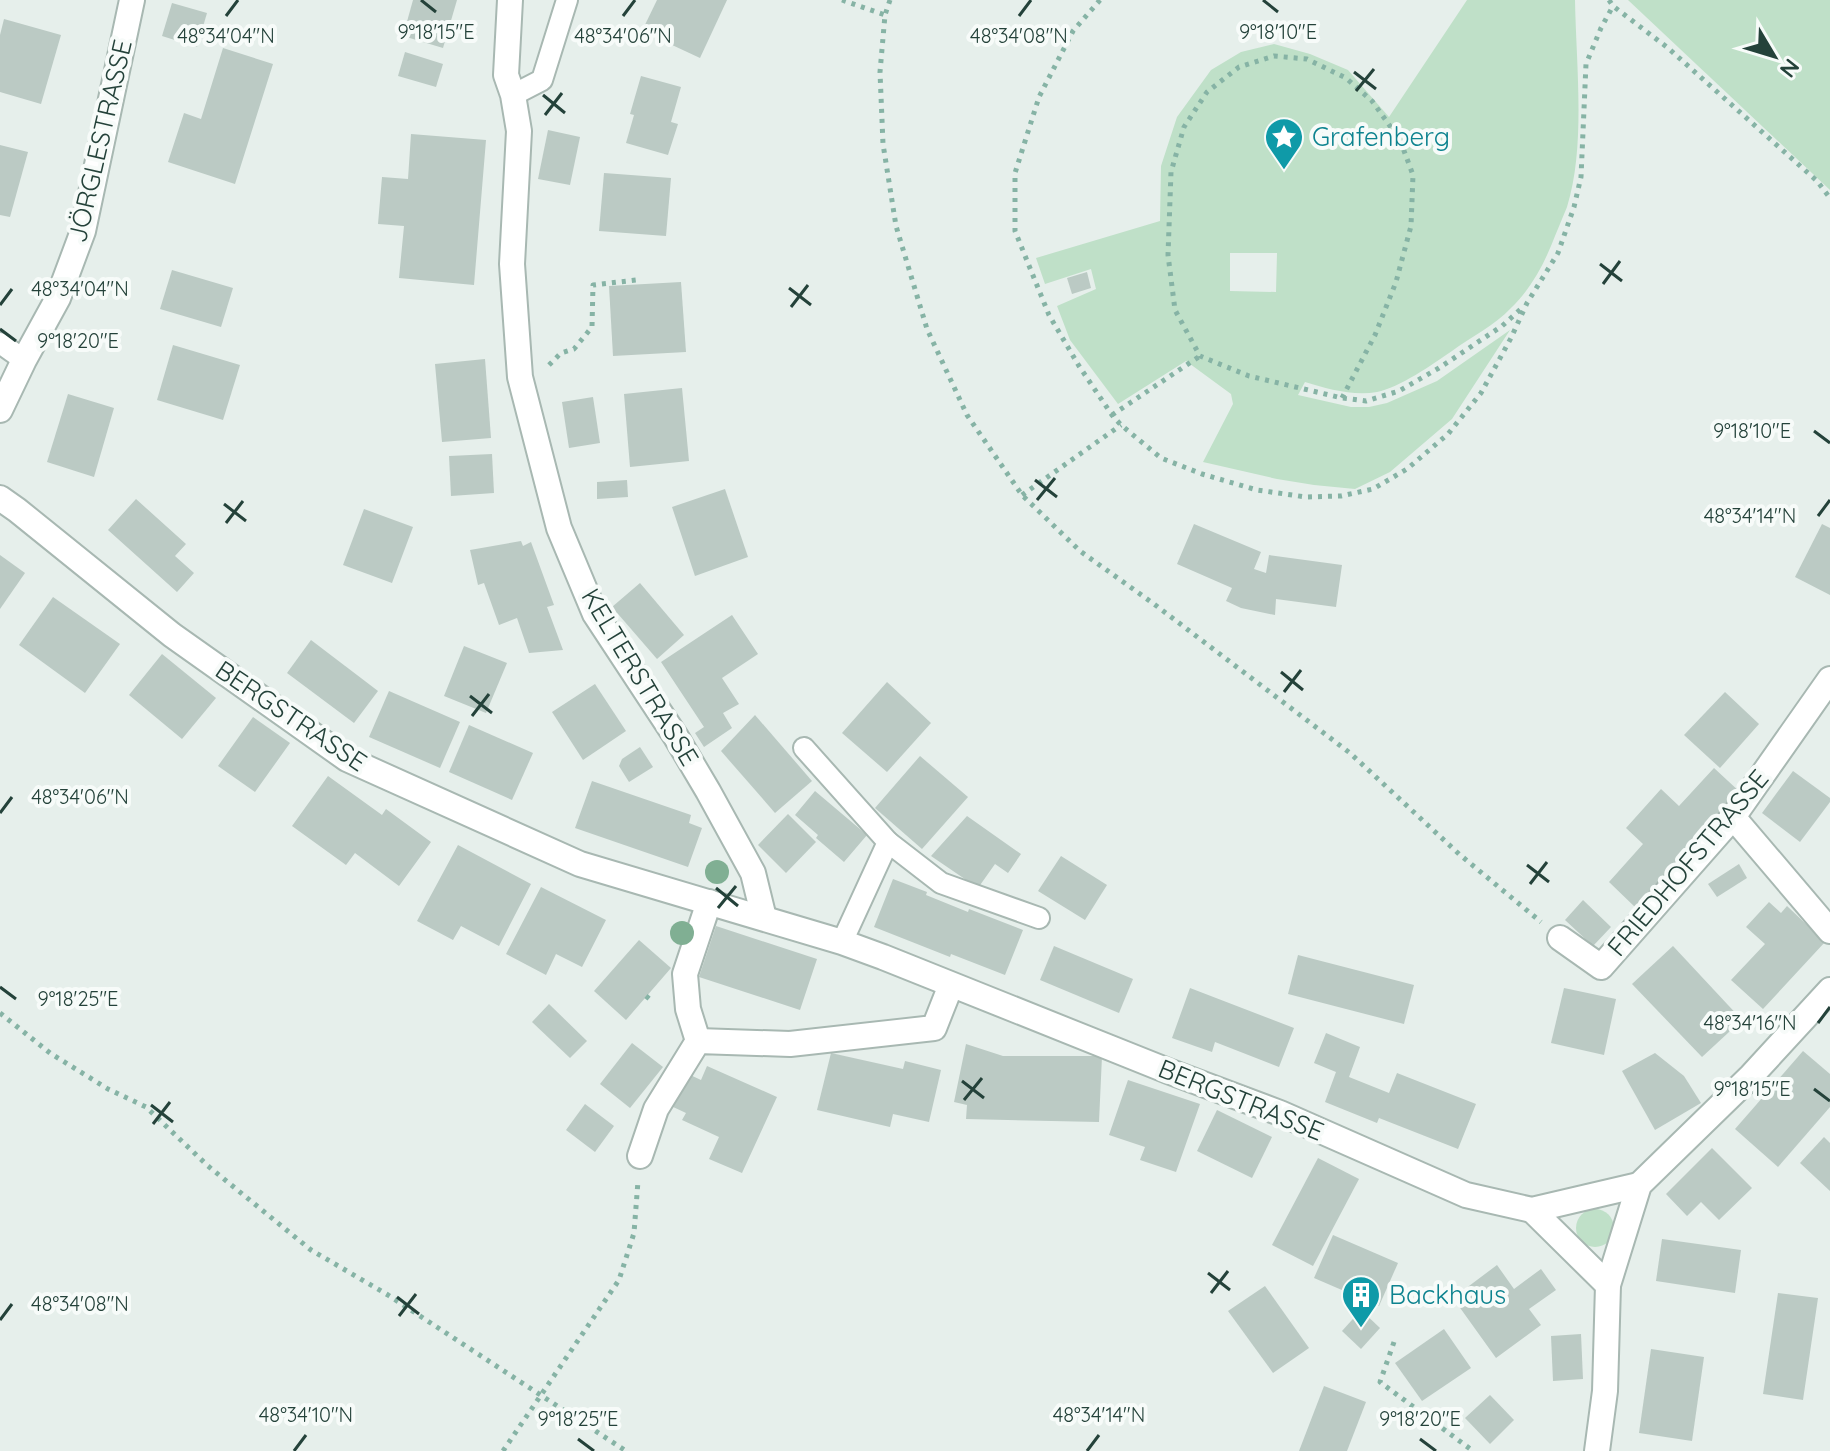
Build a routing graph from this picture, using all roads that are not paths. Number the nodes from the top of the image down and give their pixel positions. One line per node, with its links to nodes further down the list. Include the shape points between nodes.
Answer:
1 (132, 0): 6 (street, JÖRGLESTRASSE, via 83,231 58,298)
2 (510, 0): 4 (street, KELTERSTRASSE, via 506,75)
3 (567, 0): 4 (lane, via 542,80)
4 (513, 95): 14 (street, KELTERSTRASSE, via 519,131 512,264 520,377 559,528 595,614 676,737 753,873)
5 (0, 343): 6 (lane)
6 (24, 360): 7 (street, JÖRGLESTRASSE)
7 (0, 410)
8 (0, 498): 13 (street, BERGSTRASSE, via 172,635 347,759 580,864)
9 (1830, 679): 11 (street, FRIEDHOFSTRASSE)
10 (804, 748): 12 (lane)
11 (1733, 817): 16 (street); 17 (street, FRIEDHOFSTRASSE, via 1601,967)
12 (888, 842): 15 (lane, via 941,883); 18 (lane)
13 (709, 902): 14 (street, BERGSTRASSE); 21 (street, via 685,974)
14 (764, 918): 18 (street, BERGSTRASSE)
15 (1039, 918)
16 (1830, 931)
17 (1560, 938)
18 (842, 942): 19 (street, BERGSTRASSE)
19 (951, 985): 21 (street, via 934,1028 790,1044); 24 (street, BERGSTRASSE, via 1280,1113 1466,1195)
20 (1830, 990): 23 (street)
21 (698, 1041): 22 (street, via 656,1109)
22 (640, 1156)
23 (1639, 1185): 24 (street, BERGSTRASSE); 25 (street)
24 (1532, 1210): 25 (street)
25 (1608, 1285): 26 (street, via 1605,1391)
26 (1597, 1451)

